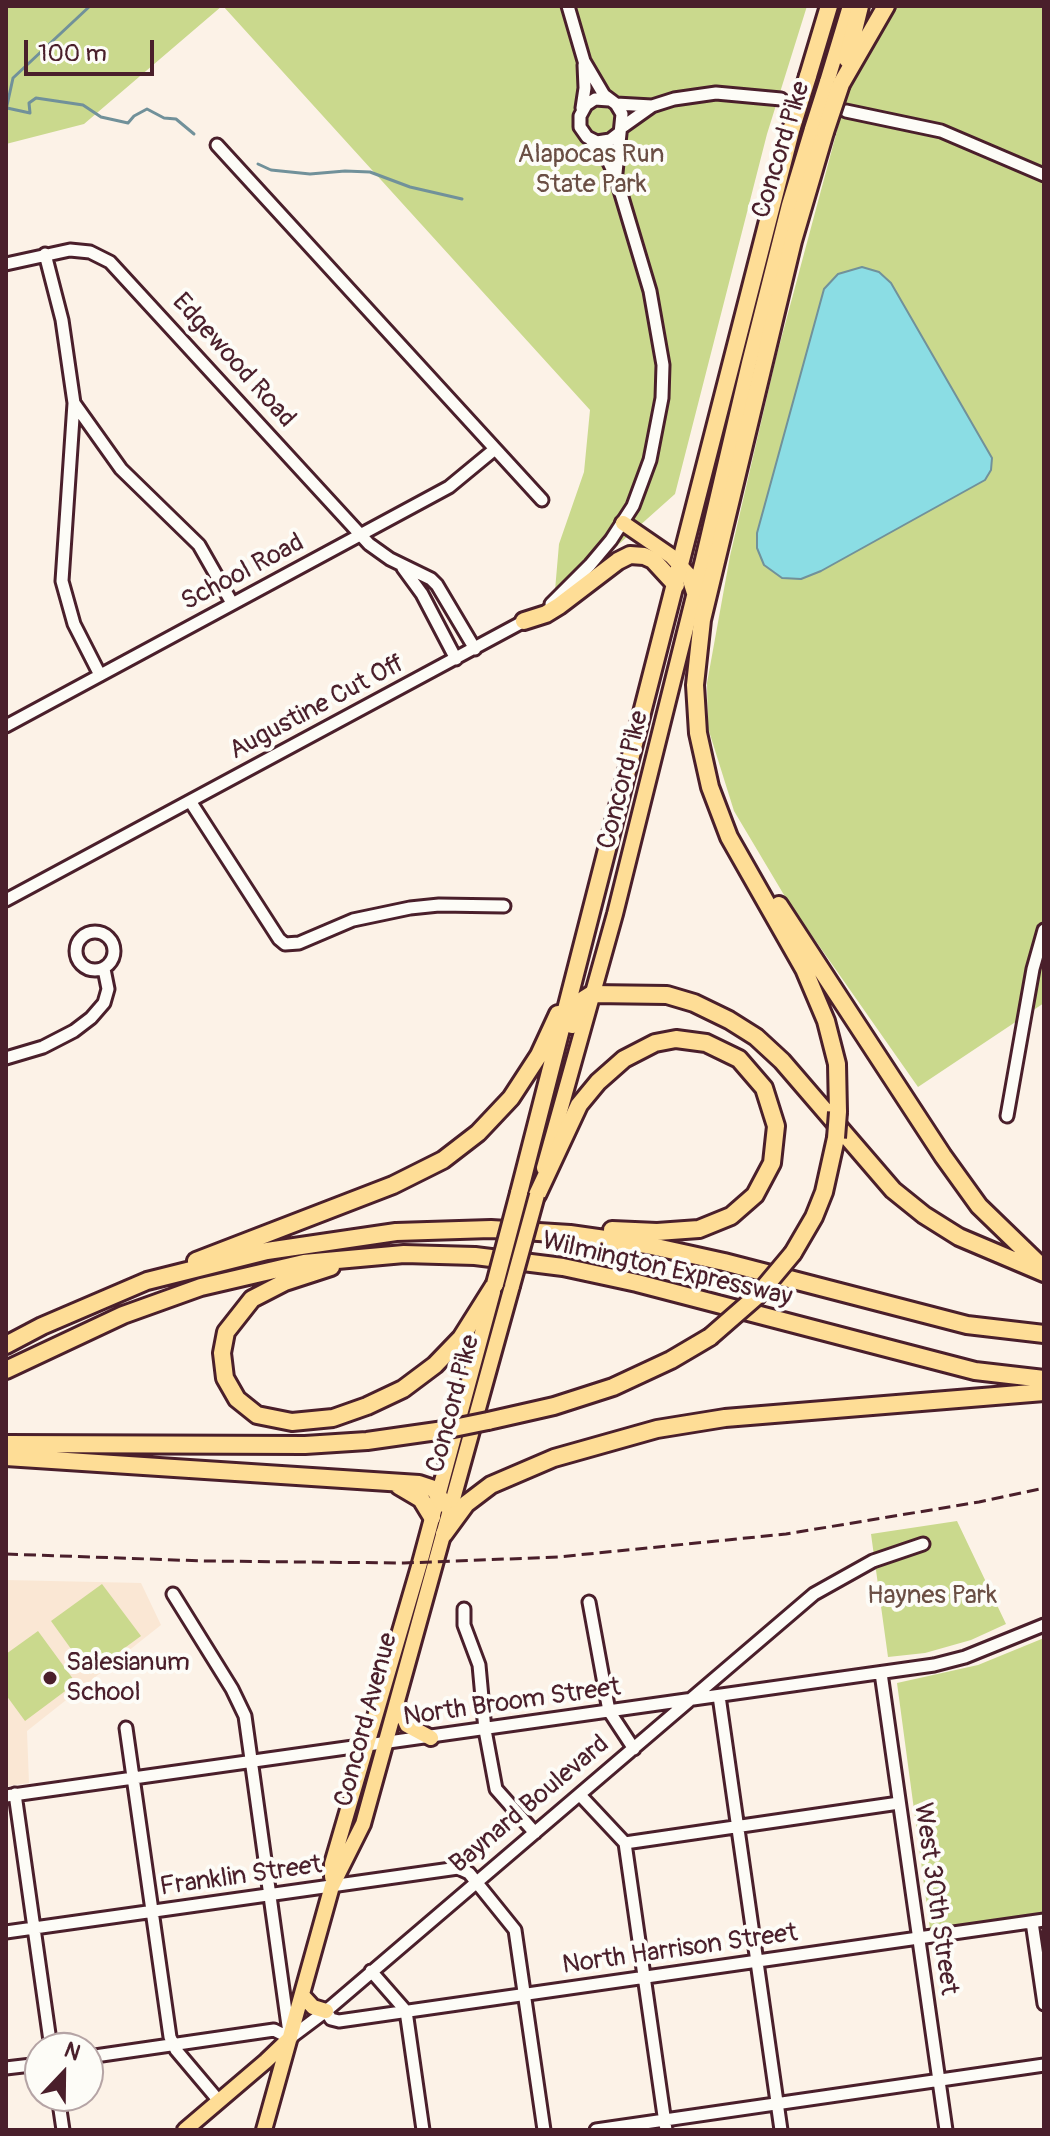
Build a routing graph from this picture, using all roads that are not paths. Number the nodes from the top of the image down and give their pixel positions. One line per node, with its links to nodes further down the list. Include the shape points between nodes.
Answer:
1 (568, 6): 6 (street)
2 (850, 6): 7 (main road, Concord Pike)
3 (860, 6): 7 (highway)
4 (886, 6): 7 (highway)
5 (828, 8): 27 (highway, Concord Pike, bridge, via 792,127)
6 (584, 61): 9 (street); 12 (street)
7 (834, 83): 14 (highway, bridge)
8 (781, 99): 10 (street, via 716,93)
9 (612, 102): 10 (street); 12 (street, via 592,101); 13 (street, via 622,114)
10 (652, 106): 13 (street)
11 (846, 111): 17 (street, via 941,131)
12 (580, 113): 15 (street, via 581,130)
13 (620, 130): 15 (street, via 607,141); 18 (street)
14 (818, 130): 29 (main road, Concord Pike, via 778,248); 37 (highway, via 698,639 696,717)
15 (591, 140): 18 (street, via 603,150)
16 (217, 145): 22 (street)
17 (1044, 175)
18 (616, 177): 24 (street, Augustine Cut Off, via 650,291 663,365 653,447)
19 (45, 254): 20 (street, Edgewood Road); 21 (street, via 62,320); 25 (street, Edgewood Road, via 90,252 120,271)
20 (6, 264)
21 (74, 403): 30 (street, via 121,469 199,545); 34 (street, via 62,581 74,624)
22 (495, 449): 23 (street); 25 (street, School Road, via 449,487)
23 (542, 500)
24 (623, 523): 27 (main road); 31 (street, Augustine Cut Off, via 554,602)
25 (361, 534): 26 (street, Edgewood Road); 30 (street, School Road)
26 (400, 564): 32 (street, Edgewood Road, via 437,585); 33 (street, Edgewood Road)
27 (681, 566): 28 (highway, Concord Pike); 29 (main road)
28 (676, 585): 31 (highway, via 653,560 630,555 559,606); 43 (highway, Concord Pike)
29 (694, 594): 46 (main road, Concord Pike)
30 (232, 603): 34 (street, School Road)
31 (524, 621): 32 (street, Augustine Cut Off)
32 (475, 649): 33 (street, Augustine Cut Off)
33 (456, 659): 36 (street, Augustine Cut Off)
34 (100, 675): 35 (street, School Road)
35 (6, 726)
36 (190, 801): 38 (street, Augustine Cut Off); 39 (street, via 285,944 353,920 410,908)
37 (718, 809): 53 (highway, via 943,1156 979,1206); 61 (highway, bridge, via 804,969 837,1064 836,1138 824,1192 793,1253 757,1296 710,1337 613,1387 444,1430 305,1445)
38 (6, 900)
39 (504, 906)
40 (1044, 930): 41 (street)
41 (1042, 947): 42 (street)
42 (1033, 966): 45 (street); 49 (street)
43 (578, 968): 48 (highway, Concord Pike); 54 (highway, via 526,1078 478,1133 443,1160 393,1185)
44 (104, 969): 47 (street, via 108,989 91,1018 43,1047)
45 (1044, 980)
46 (592, 994): 48 (highway, via 580,1005); 50 (main road, Concord Pike); 53 (highway, via 680,998 743,1028 782,1061 893,1190 959,1237)
47 (6, 1058)
48 (548, 1090): 55 (highway, Concord Pike, bridge, via 519,1193)
49 (1007, 1116)
50 (537, 1195): 51 (highway, via 579,1105 616,1065 644,1048 676,1039 717,1047 750,1069 769,1098 776,1138 768,1174 747,1204 711,1226 619,1231 539,1224); 55 (main road, Concord Pike, bridge)
51 (428, 1231): 54 (highway, Wilmington Expressway, via 300,1244); 56 (highway, Wilmington Expressway, via 540,1232 647,1245 967,1325)
52 (475, 1256): 55 (highway, via 334,1266 267,1290 252,1299 226,1332 225,1378 237,1399 257,1415 277,1421 351,1412 403,1389 435,1365); 58 (highway, Wilmington Expressway, via 352,1257 241,1276 123,1315); 59 (highway, Wilmington Expressway, via 599,1274 975,1371)
53 (1044, 1271)
54 (147, 1281): 57 (highway, Wilmington Expressway)
55 (504, 1285): 64 (main road, Concord Pike, via 465,1396); 66 (main road, Concord Pike)
56 (1044, 1334)
57 (6, 1345)
58 (6, 1370)
59 (1044, 1379)
60 (1044, 1392): 66 (highway, via 725,1418 657,1429 554,1458 491,1485 466,1504)
61 (6, 1444)
62 (6, 1457): 63 (highway)
63 (374, 1481): 64 (highway, via 419,1484 434,1489); 65 (highway, via 415,1494)
64 (441, 1499): 65 (main road, Concord Pike); 82 (main road, via 381,1725)
65 (432, 1517): 69 (main road, Concord Pike)
66 (444, 1534): 68 (main road, Concord Pike)
67 (923, 1544): 76 (street, Baynard Boulevard, via 873,1561 826,1586)
68 (436, 1562): 77 (main road, Concord Avenue)
69 (420, 1563): 83 (main road, Concord Avenue)
70 (173, 1594): 85 (street, via 240,1704)
71 (589, 1602): 78 (street)
72 (464, 1609): 80 (street, via 464,1625 479,1665)
73 (1044, 1625): 74 (street, North Broom Street, via 955,1661)
74 (881, 1673): 75 (street, North Broom Street); 89 (street, West 30th Street)
75 (719, 1696): 76 (street, North Broom Street); 90 (street)
76 (694, 1699): 78 (street, North Broom Street); 84 (street, Baynard Boulevard)
77 (397, 1702): 81 (main road, via 407,1725); 82 (main road, Concord Avenue)
78 (609, 1711): 80 (street, North Broom Street); 84 (street)
79 (126, 1728): 86 (street)
80 (485, 1730): 81 (street, North Broom Street); 91 (street, via 496,1789)
81 (431, 1738): 82 (street, North Broom Street)
82 (385, 1744): 83 (street, North Broom Street); 94 (main road, Concord Avenue, via 363,1824)
83 (366, 1745): 85 (street, North Broom Street); 94 (main road, Concord Avenue, via 332,1864)
84 (634, 1749): 88 (street, Baynard Boulevard)
85 (251, 1761): 86 (street, North Broom Street); 95 (street)
86 (133, 1778): 87 (street, North Broom Street); 96 (street)
87 (10, 1795): 98 (street)
88 (580, 1795): 91 (street, Baynard Boulevard); 92 (street)
89 (899, 1803): 90 (street); 100 (street, West 30th Street)
90 (738, 1827): 92 (street); 101 (street)
91 (535, 1833): 93 (street, Baynard Boulevard)
92 (625, 1843): 103 (street)
93 (477, 1882): 94 (street, Franklin Street, via 458,1868); 102 (street, Baynard Boulevard); 104 (street, via 513,1925)
94 (332, 1886): 95 (street, Franklin Street); 105 (main road, Concord Avenue)
95 (270, 1895): 96 (street, Franklin Street); 110 (street)
96 (152, 1912): 98 (street, Franklin Street); 111 (street)
97 (1038, 1921): 100 (street, North Harrison Street); 106 (street)
98 (34, 1928): 99 (street, Franklin Street); 109 (street)
99 (6, 1932)
100 (919, 1938): 101 (street, North Harrison Street); 114 (street, West 30th Street)
101 (757, 1961): 103 (street, North Harrison Street); 116 (street)
102 (371, 1971): 107 (street, Baynard Boulevard); 108 (street)
103 (644, 1978): 104 (street, North Harrison Street); 117 (street)
104 (525, 1994): 108 (street, North Harrison Street); 121 (street)
105 (302, 1995): 107 (main road); 110 (main road, Concord Avenue)
106 (1044, 2004)
107 (326, 2011): 108 (street, North Harrison Street, via 339,2021); 110 (street, Baynard Boulevard)
108 (406, 2011): 120 (street)
109 (49, 2032)
110 (290, 2038): 111 (street, via 274,2030); 115 (main road, Baynard Boulevard); 119 (main road, Concord Avenue)
111 (172, 2045): 112 (street); 115 (street)
112 (104, 2055)
113 (1044, 2065): 114 (street)
114 (939, 2080): 116 (street); 124 (street, West 30th Street)
115 (219, 2101): 118 (main road, Baynard Boulevard)
116 (777, 2104): 117 (street); 123 (street)
117 (666, 2125): 122 (street)
118 (185, 2130)
119 (264, 2130)
120 (423, 2130)
121 (544, 2130)
122 (596, 2130)
123 (781, 2130)
124 (946, 2130)

